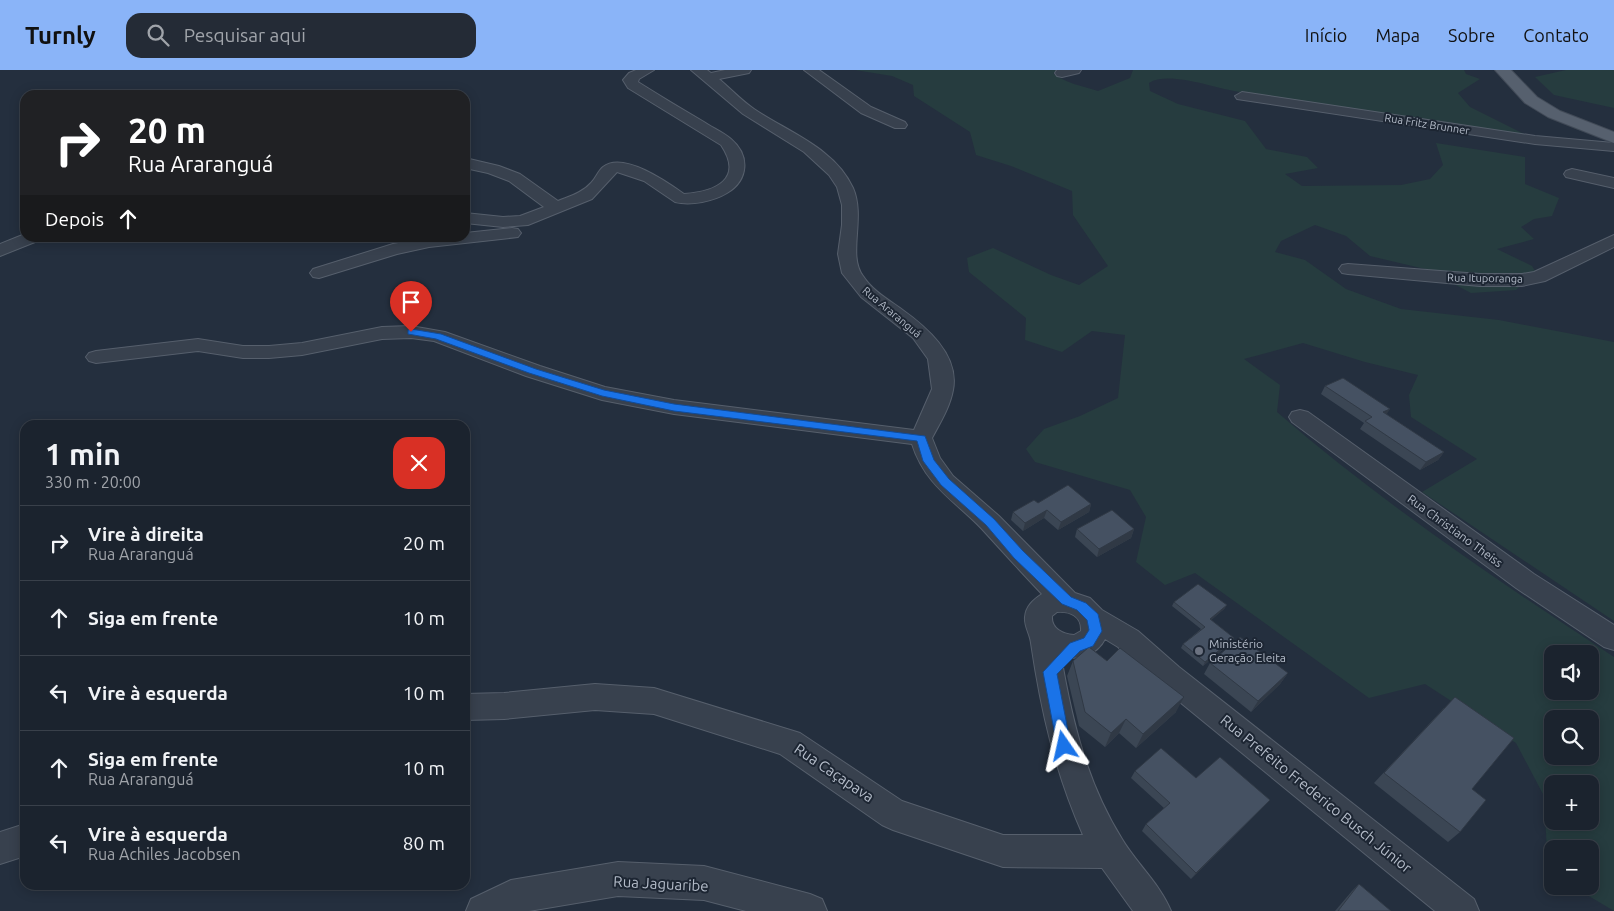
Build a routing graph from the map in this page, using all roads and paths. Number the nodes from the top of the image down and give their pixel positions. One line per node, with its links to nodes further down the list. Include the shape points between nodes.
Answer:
1 (647, 70): 13 (street, via 630,80 633,86 726,142 738,164 734,181 709,195 681,199 650,178 614,168 607,170 586,196)
2 (744, 70): 5 (street)
3 (811, 70): 7 (street, via 852,102)
4 (1503, 70): 8 (main road, via 1531,100 1554,114)
5 (704, 74): 24 (street, Rua Araranguá, via 746,110 820,157 844,184 851,222 845,251 856,282 910,325 929,344 941,363 943,388)
6 (1242, 96): 9 (street, Rua Fritz Brunner, via 1526,139)
7 (900, 125)
8 (1614, 138)
9 (1614, 147)
10 (470, 164): 13 (street, via 497,170 521,181 549,205)
11 (1572, 174): 12 (street)
12 (1614, 183)
13 (558, 208): 14 (street, via 522,221); 15 (street, via 560,214 555,220 523,231)
14 (470, 219)
15 (470, 237)
16 (1614, 240): 20 (street, Rua Ituporanga, via 1539,277 1522,280 1480,280)
17 (20, 242): 19 (street)
18 (429, 242): 21 (street, via 393,249)
19 (0, 251)
20 (1348, 269)
21 (319, 273)
22 (96, 357): 24 (street, via 198,345 243,352 269,352 302,349 382,333 411,332 438,336 602,393 674,408)
23 (1300, 417): 29 (street, Rua Christiano Theiss, via 1525,581)
24 (921, 438): 25 (street, via 929,461 945,482 990,522)
25 (1019, 554): 26 (street); 27 (street)
26 (1066, 601): 27 (street, via 1051,602); 28 (street, via 1082,606)
27 (1042, 622): 28 (street, via 1058,644); 30 (street)
28 (1086, 636): 30 (street); 38 (street, Rua Prefeito Frederico Busch Júnior, via 1169,676)
29 (1614, 639)
30 (1050, 672): 34 (street, via 1064,746 1085,802)
31 (470, 707): 34 (street, Rua Caçapava, via 595,697 654,701 789,743 893,814 1003,851)
32 (20, 842): 33 (street)
33 (0, 848)
34 (1110, 852): 37 (street)
35 (484, 911): 36 (street, Rua Jaguaribe, via 511,897 618,879 704,883)
36 (810, 911)
37 (1154, 911)
38 (1462, 911)

